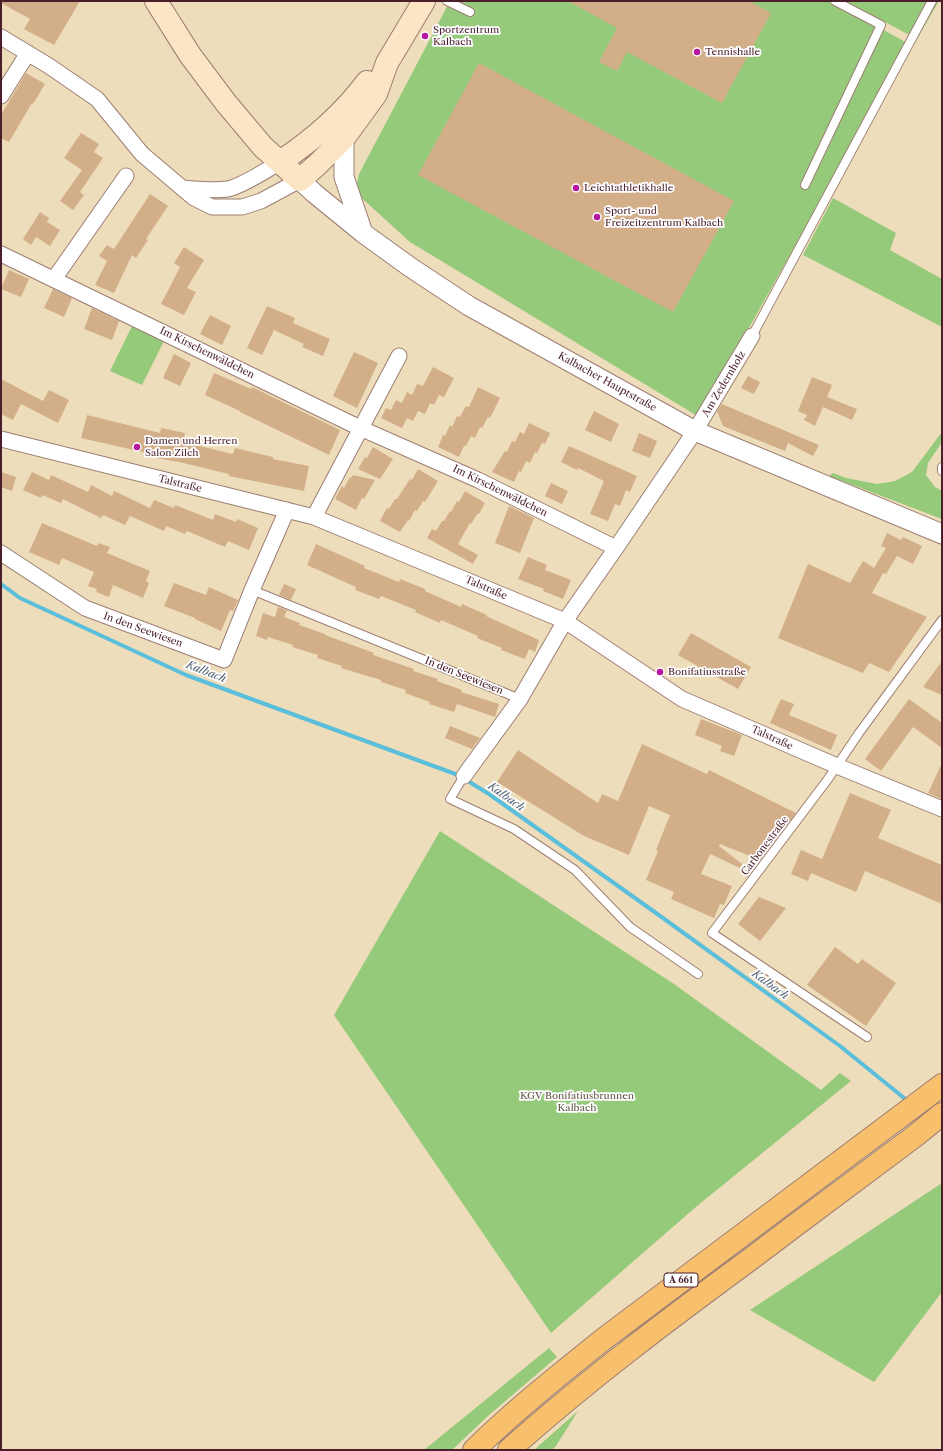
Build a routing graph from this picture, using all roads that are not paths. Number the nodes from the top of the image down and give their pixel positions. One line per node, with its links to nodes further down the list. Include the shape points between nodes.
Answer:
1 (156, 1): 12 (main road, Kalbacher Hauptstraße, via 190,55 226,103 262,147)
2 (424, 1): 9 (main road)
3 (447, 1): 6 (lane)
4 (835, 1): 15 (lane, via 881,25)
5 (932, 1): 20 (lane)
6 (470, 12)
7 (1, 37): 8 (street)
8 (28, 53): 10 (street); 16 (street, via 97,99 142,154)
9 (386, 63): 11 (main road, via 376,94); 12 (main road, via 351,103 305,145)
10 (1, 96)
11 (344, 138): 14 (main road); 17 (street, via 344,177)
12 (280, 162): 14 (main road, Kalbacher Hauptstraße); 16 (street, via 229,189)
13 (126, 176): 19 (street)
14 (300, 180): 16 (street, via 262,200 242,207 212,207 194,198); 17 (street, Kalbacher Hauptstraße)
15 (805, 185)
16 (182, 188)
17 (363, 233): 23 (street, Kalbacher Hauptstraße, via 470,306)
18 (1, 254): 19 (street, Im Kirschenwäldchen)
19 (54, 279): 22 (street, Im Kirschenwäldchen)
20 (752, 336): 23 (street, Am Zedernholz)
21 (399, 356): 22 (street)
22 (360, 428): 28 (street); 30 (street, Im Kirschenwäldchen, via 478,480)
23 (695, 432): 29 (street, Kalbacher Hauptstraße); 30 (street)
24 (1, 439): 27 (street, Talstraße)
25 (942, 467): 26 (lane)
26 (942, 471)
27 (287, 510): 28 (street, Talstraße); 32 (street, In den Seewiesen)
28 (314, 517): 34 (street, Talstraße)
29 (942, 534)
30 (616, 548): 34 (street)
31 (1, 553): 32 (street, In den Seewiesen, via 84,608 224,660)
32 (252, 590): 35 (lane, In den Seewiesen)
33 (942, 620): 36 (lane, Carbonestraße)
34 (565, 621): 35 (street); 36 (street, Talstraße, via 682,699)
35 (520, 699): 37 (street)
36 (837, 766): 38 (street, Talstraße); 40 (lane, Carbonestraße, via 712,933)
37 (464, 776): 39 (lane, via 450,799 514,829 575,870 630,927)
38 (942, 810)
39 (698, 974)
40 (867, 1037)
41 (934, 1091): 43 (highway, A 661, via 605,1338 494,1430)
42 (942, 1114): 44 (highway, A 661, via 619,1358)
43 (474, 1450)
44 (509, 1450)

